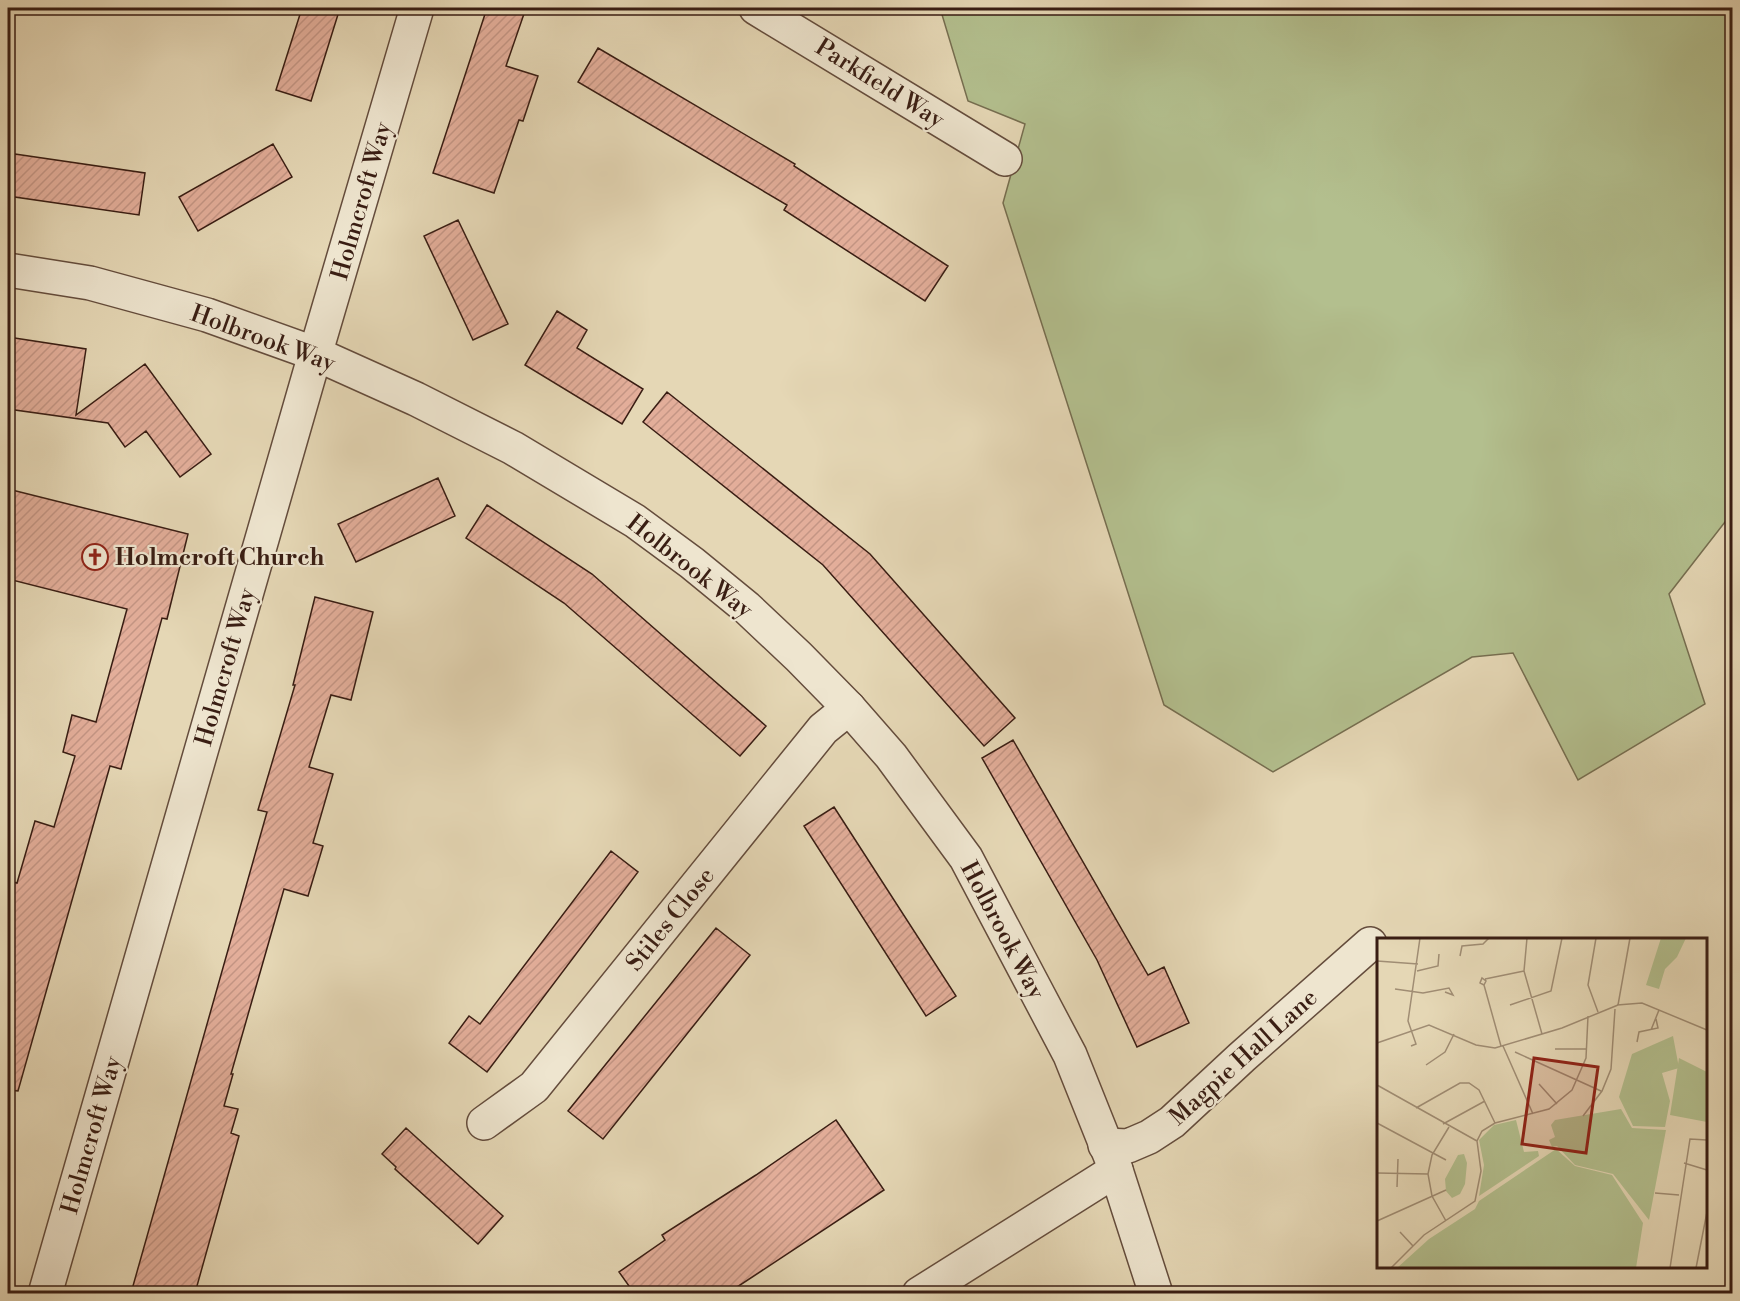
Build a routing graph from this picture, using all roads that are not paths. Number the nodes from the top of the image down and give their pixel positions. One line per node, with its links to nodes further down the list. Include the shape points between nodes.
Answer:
1 (417, 8): 5 (street, Holmcroft Way)
2 (756, 8): 3 (street, Parkfield Way)
3 (1005, 159)
4 (8, 270): 5 (street, Holbrook Way, via 90,283 207,315)
5 (316, 354): 6 (street, Holbrook Way, via 513,448 635,520 747,608); 10 (street, Holmcroft Way)
6 (849, 708): 8 (street, Stiles Close, via 823,729 534,1087); 9 (street, Holbrook Way, via 891,756 966,858 1070,1055)
7 (1370, 944): 9 (street, Magpie Hall Lane, via 1172,1122)
8 (484, 1123)
9 (1110, 1158): 11 (street, Magpie Hall Lane); 12 (street)
10 (45, 1293)
11 (919, 1293)
12 (1156, 1293)

